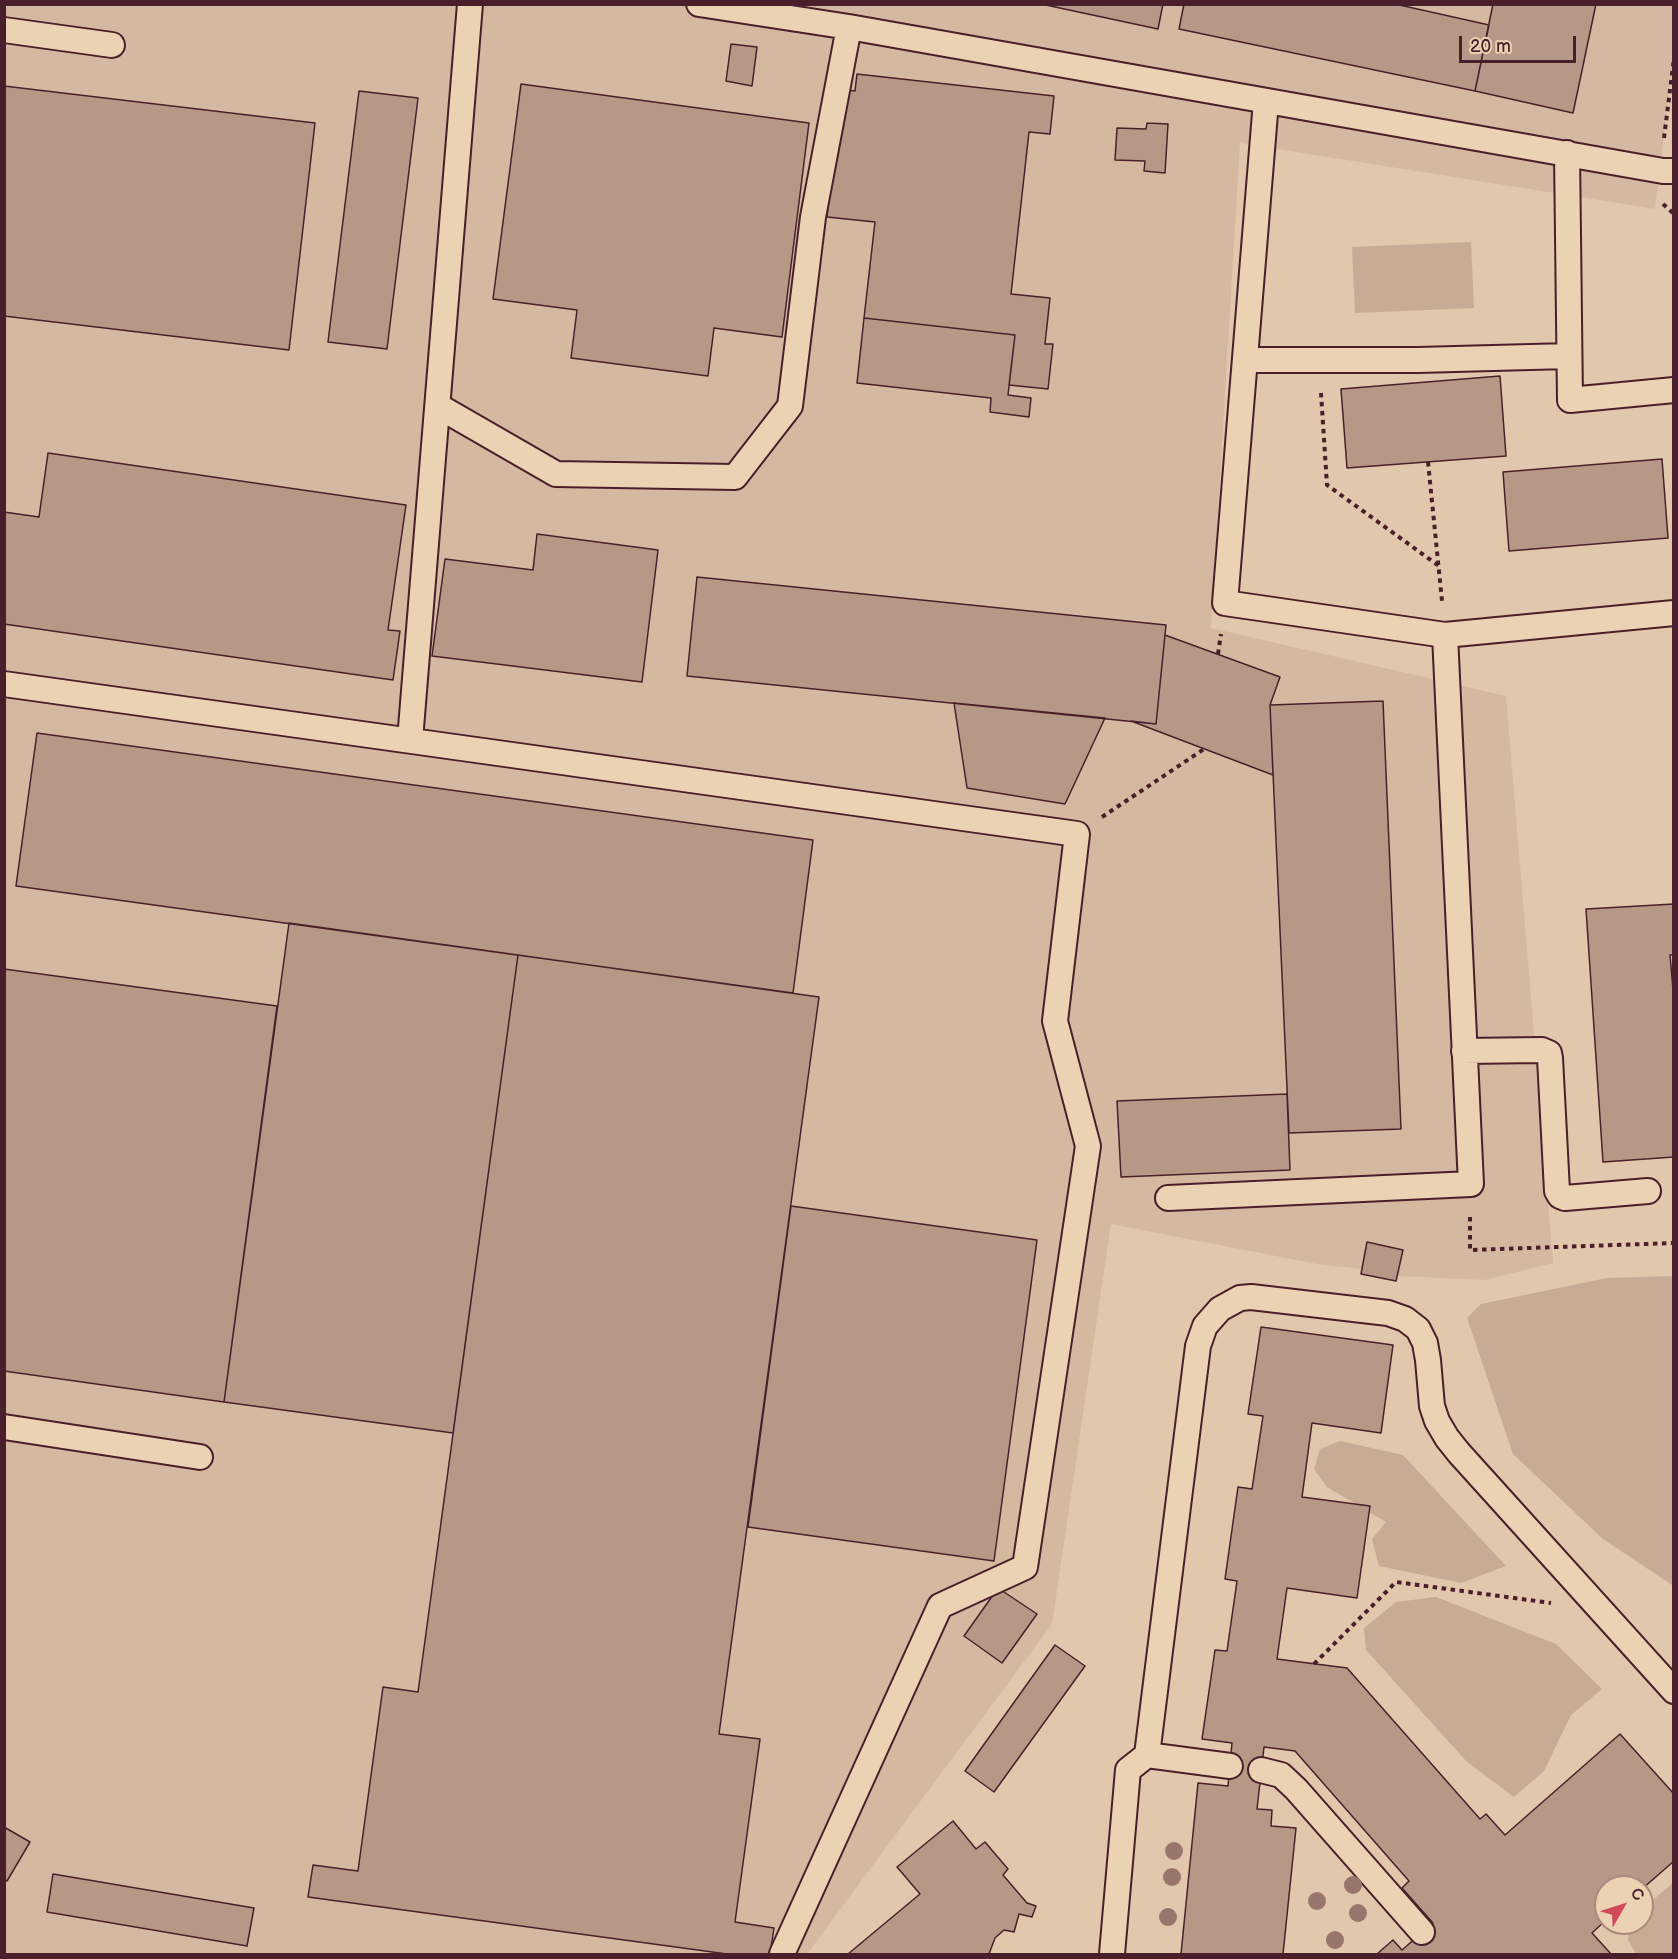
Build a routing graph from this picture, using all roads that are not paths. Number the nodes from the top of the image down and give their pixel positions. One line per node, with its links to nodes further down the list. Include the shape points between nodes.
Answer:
1 (470, 4): 12 (lane)
2 (699, 4): 3 (lane)
3 (849, 27): 6 (lane); 12 (lane, via 813,217 790,406 735,477 556,474)
4 (4, 30): 5 (lane)
5 (112, 45)
6 (1266, 101): 7 (lane); 10 (lane)
7 (1567, 153): 8 (lane); 9 (lane)
8 (1674, 171)
9 (1568, 356): 10 (lane); 11 (lane, via 1570,400)
10 (1246, 360): 14 (lane, via 1225,603)
11 (1674, 390)
12 (438, 406): 16 (lane)
13 (1674, 613): 14 (lane)
14 (1445, 635): 17 (lane)
15 (4, 684): 16 (lane)
16 (410, 741): 27 (lane, via 1077,834 1055,1021 1088,1146 1025,1567 940,1606)
17 (1464, 1051): 18 (lane, via 1549,1053 1560,1196); 19 (lane, via 1471,1184)
18 (1648, 1191)
19 (1168, 1198)
20 (4, 1427): 21 (lane)
21 (200, 1457)
22 (1668, 1675): 23 (lane, via 1600,1610 1447,1438 1432,1406 1425,1343 1418,1329 1388,1313 1263,1297 1240,1298 1212,1316 1198,1346)
23 (1147, 1755): 24 (lane); 28 (lane, via 1128,1770)
24 (1230, 1766)
25 (1261, 1770): 26 (lane, via 1281,1775 1296,1789)
26 (1422, 1932)
27 (782, 1954)
28 (1112, 1954)

